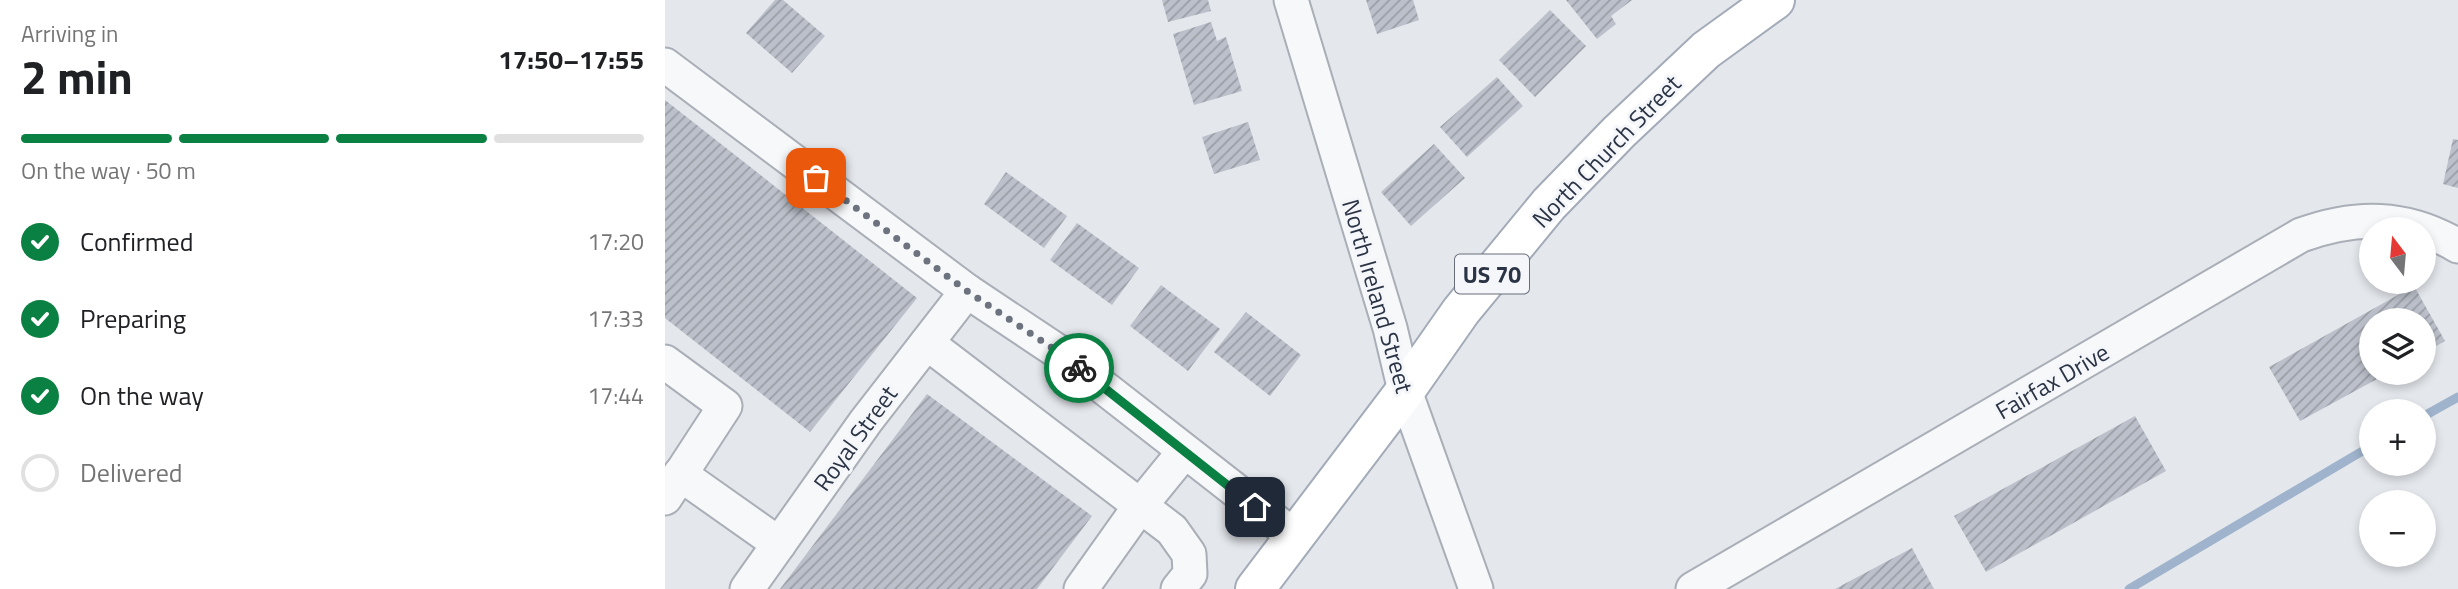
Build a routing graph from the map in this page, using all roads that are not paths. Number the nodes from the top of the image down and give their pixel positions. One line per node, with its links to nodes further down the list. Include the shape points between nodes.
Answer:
1 (1291, 0): 8 (street, North Ireland Street)
2 (1775, 0): 8 (main road, North Church Street / US 70, via 1706,50 1558,195 1461,311)
3 (665, 65): 5 (street)
4 (2458, 246): 19 (street, Fairfax Drive, via 2419,227 2392,222 2352,221 2301,235)
5 (967, 291): 6 (street, Royal Street); 9 (street, via 1057,351)
6 (927, 343): 11 (street); 13 (street, Royal Street)
7 (665, 362): 10 (street, via 725,406)
8 (1405, 391): 12 (main road, North Church Street / US 70); 18 (street, North Ireland Street)
9 (1184, 452): 11 (street); 12 (street)
10 (673, 486): 13 (street)
11 (1140, 506): 14 (street, via 1172,530 1189,554); 16 (street)
12 (1293, 536): 17 (main road, North Church Street / US 70)
13 (779, 544): 15 (street, Royal Street)
14 (1193, 584)
15 (747, 589)
16 (1081, 589)
17 (1255, 589)
18 (1476, 589)
19 (1693, 589)

